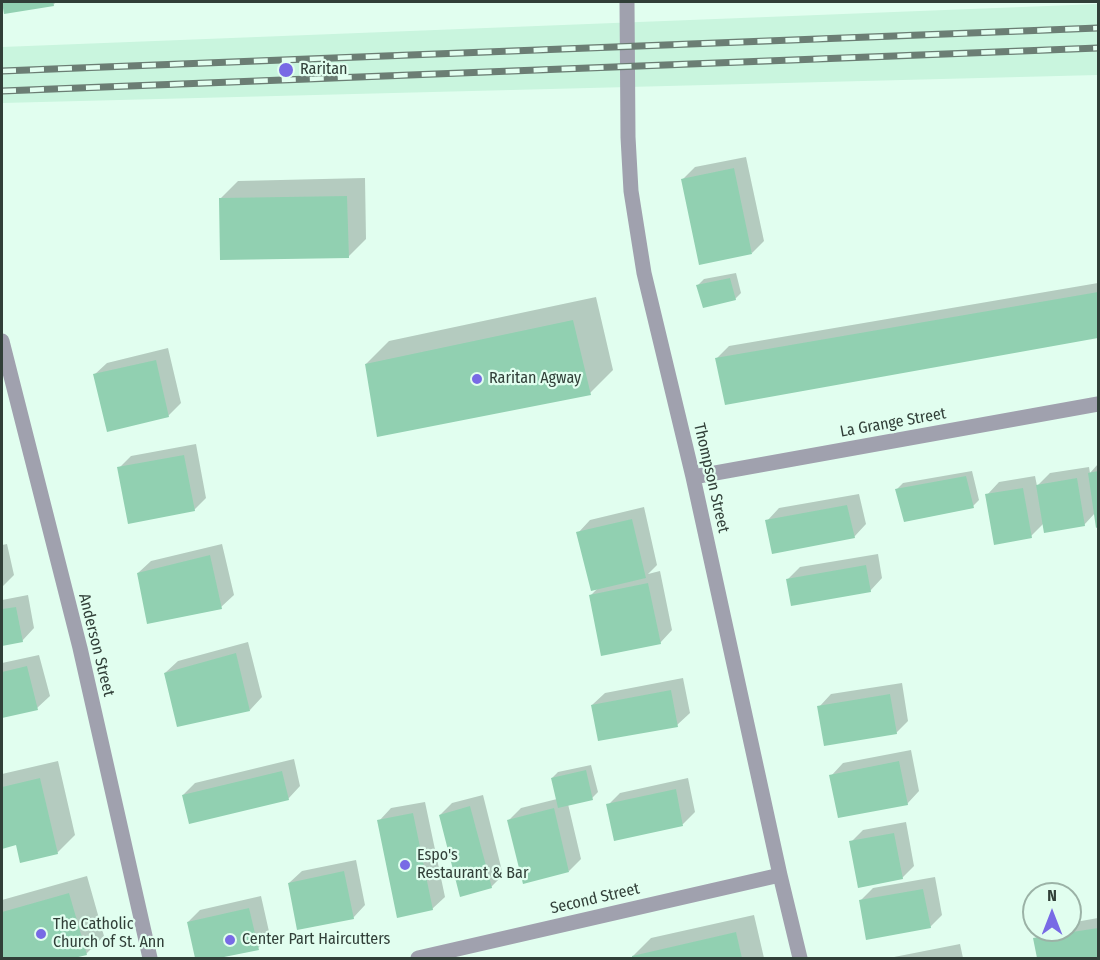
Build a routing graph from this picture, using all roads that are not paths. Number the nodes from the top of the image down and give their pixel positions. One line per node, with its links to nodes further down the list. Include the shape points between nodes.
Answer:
1 (627, 2): 4 (street, Thompson Street, via 631,191 644,273)
2 (2, 341): 6 (street, Anderson Street, via 80,648)
3 (1098, 404): 4 (street, La Grange Street)
4 (693, 477): 5 (street, Thompson Street)
5 (780, 875): 7 (street, Second Street); 8 (street, Thompson Street)
6 (150, 958)
7 (418, 958)
8 (800, 958)

